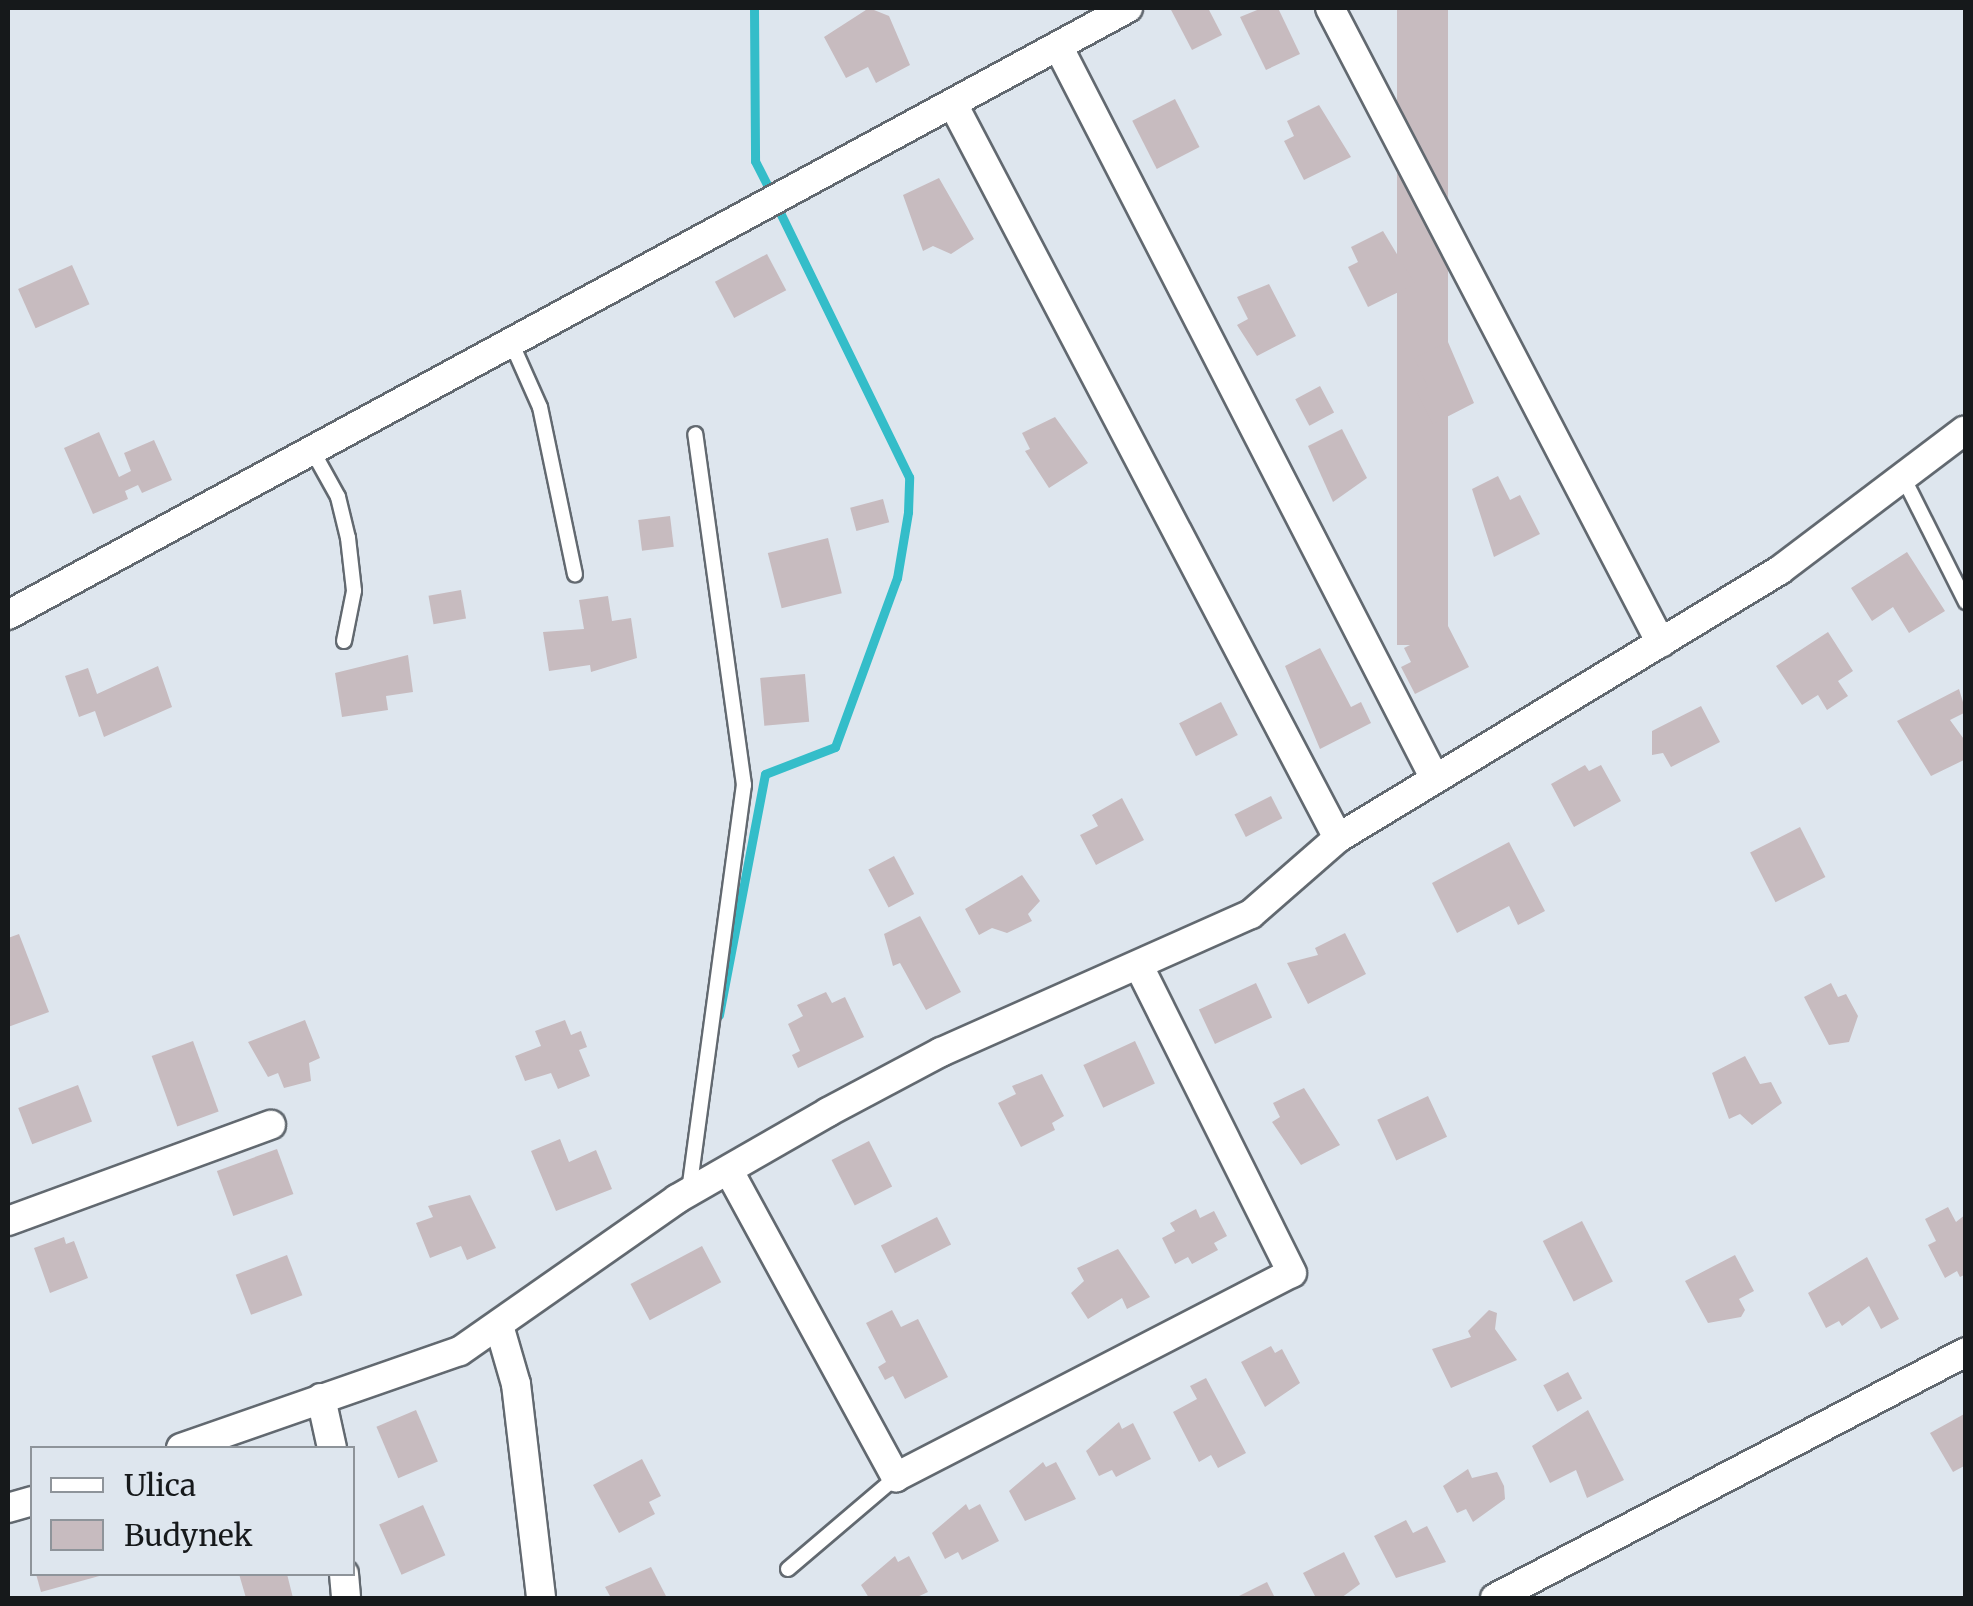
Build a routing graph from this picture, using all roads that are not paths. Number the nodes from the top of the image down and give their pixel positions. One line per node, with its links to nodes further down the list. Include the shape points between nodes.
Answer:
1 (1128, 8): 3 (street)
2 (1330, 8): 14 (street)
3 (1058, 46): 4 (street); 15 (street)
4 (952, 104): 5 (street); 16 (street)
5 (511, 342): 8 (street); 10 (lane, via 540,407)
6 (1964, 431): 9 (street)
7 (695, 434): 20 (lane, via 744,784)
8 (312, 450): 12 (street); 13 (lane, via 338,497 348,538 354,591)
9 (1904, 477): 11 (lane); 14 (street, via 1780,570)
10 (574, 574)
11 (1966, 602)
12 (8, 614)
13 (344, 641)
14 (1661, 644): 15 (street)
15 (1435, 779): 16 (street)
16 (1338, 838): 17 (street, via 1251,914)
17 (1140, 966): 19 (street, via 942,1052); 27 (street, via 1292,1273)
18 (271, 1125): 21 (street)
19 (730, 1171): 20 (street); 27 (street)
20 (689, 1192): 22 (street, via 596,1252)
21 (8, 1222)
22 (500, 1328): 24 (street, via 460,1351); 29 (street, via 516,1384)
23 (1966, 1352): 30 (street)
24 (321, 1398): 25 (street); 26 (street)
25 (187, 1446)
26 (332, 1446)
27 (896, 1477): 28 (lane)
28 (788, 1568)
29 (541, 1598)
30 (1495, 1598)

